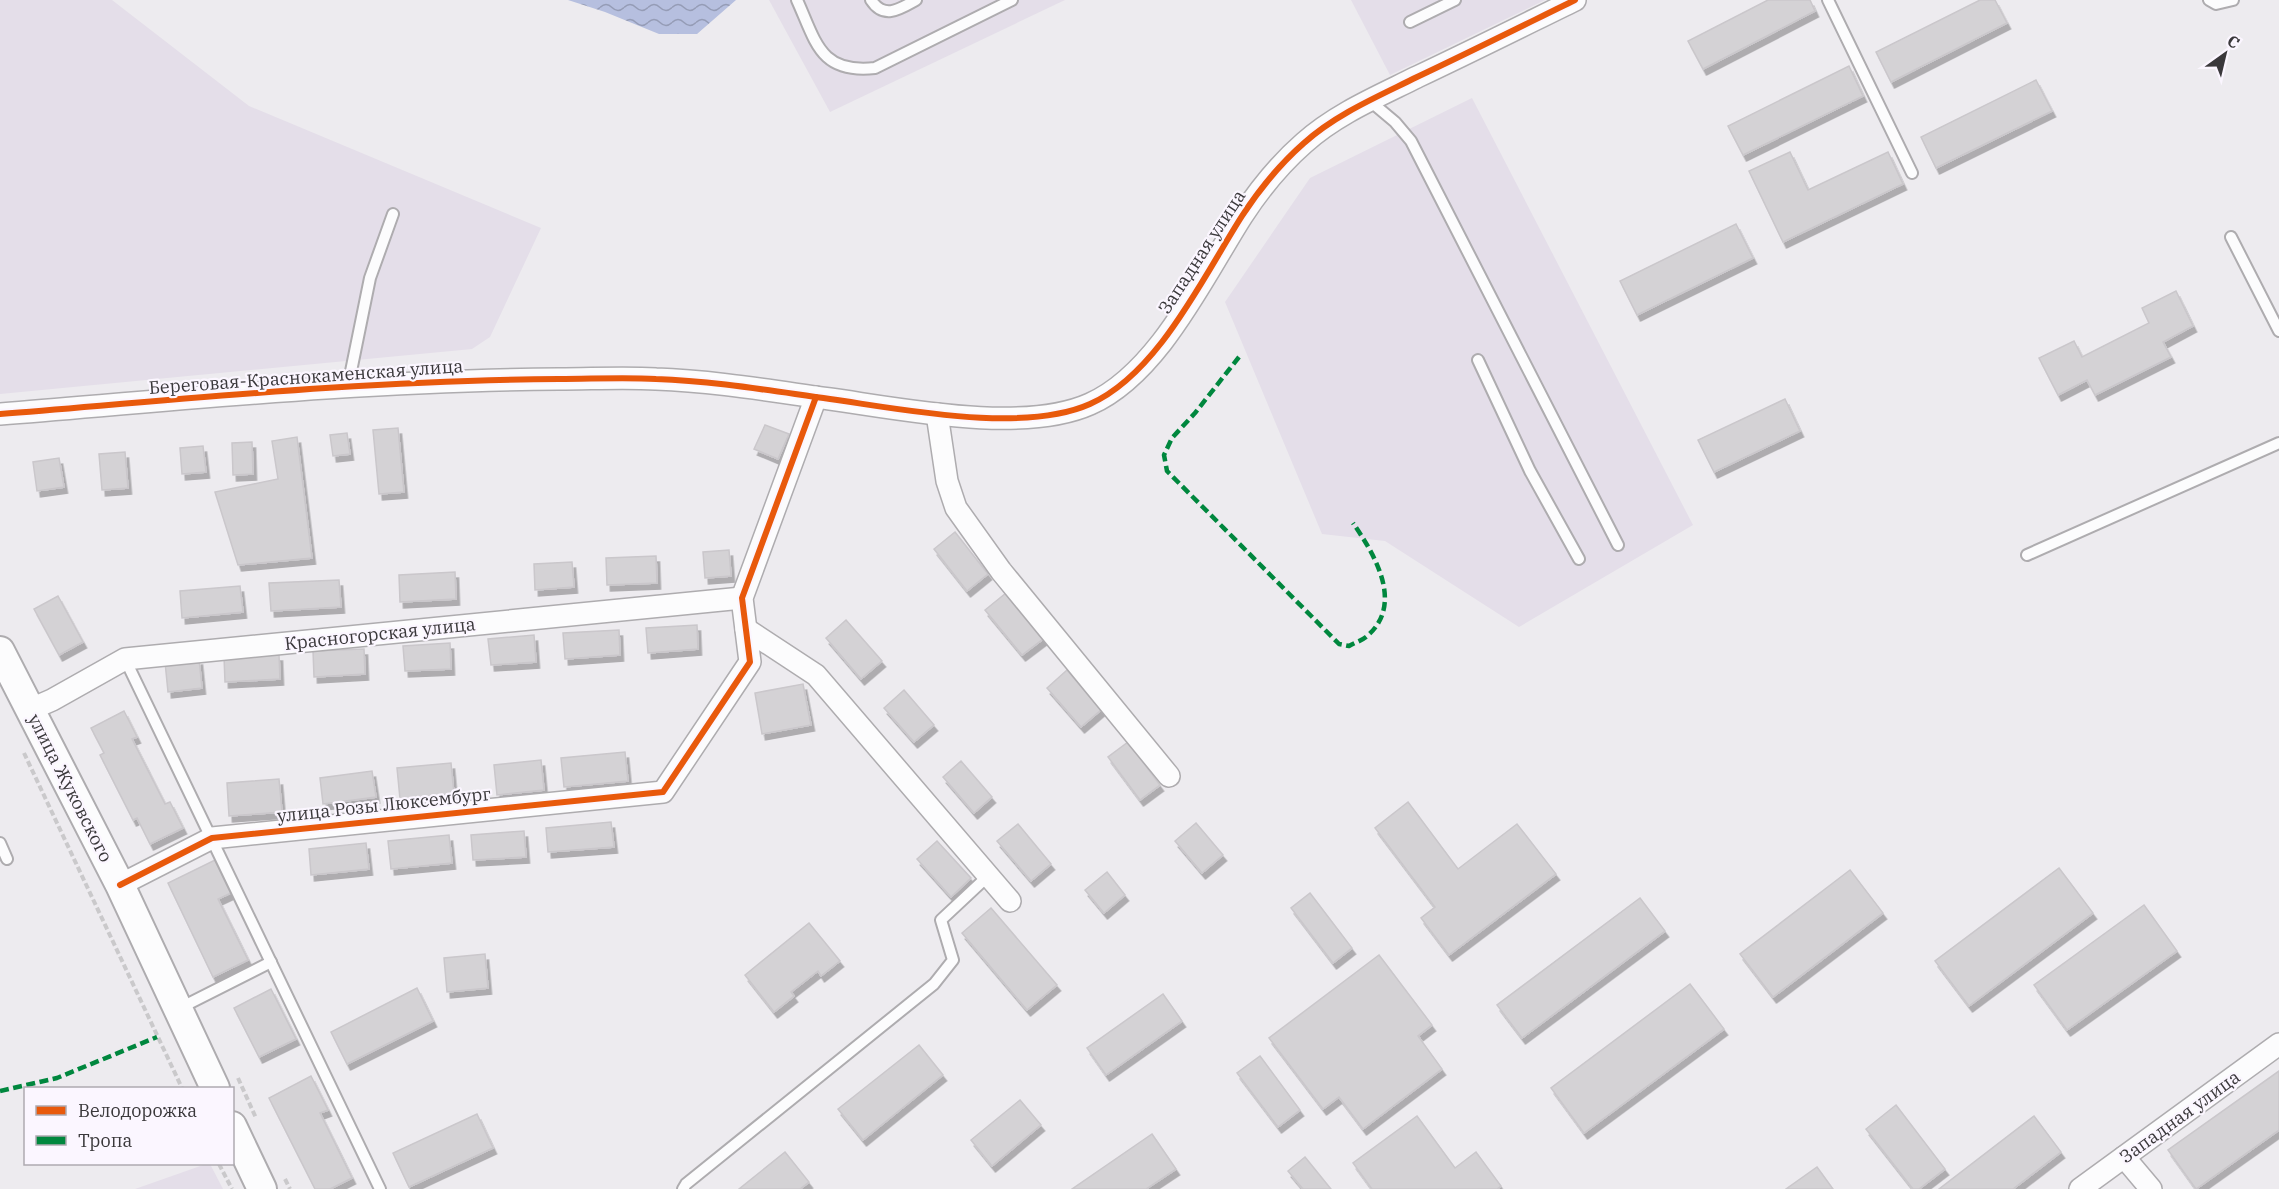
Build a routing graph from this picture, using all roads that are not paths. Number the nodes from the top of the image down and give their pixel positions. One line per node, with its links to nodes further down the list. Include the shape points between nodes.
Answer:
1 (797, 0): 9 (lane, via 820,51 844,68 858,70 875,68)
2 (871, 0): 3 (lane, via 888,13)
3 (916, 0)
4 (1455, 0): 10 (lane)
5 (1575, 0): 11 (street, Западная улица)
6 (1828, 0): 12 (lane)
7 (2209, 0): 8 (lane, via 2216,4)
8 (2233, 0)
9 (1008, 1)
10 (1410, 22)
11 (1370, 100): 20 (street, Западная улица, via 1305,141 1263,186 1161,342 1118,388 1090,404 1060,414); 22 (lane, via 1411,141)
12 (1912, 173)
13 (393, 214): 17 (lane, via 370,278)
14 (2231, 237): 15 (lane)
15 (2279, 331)
16 (1478, 360): 24 (lane, via 1530,471)
17 (348, 386): 18 (street, Береговая-Краснокаменская улица, via 500,379 656,379 739,385); 19 (street, Береговая-Краснокаменская улица)
18 (816, 397): 20 (street, Береговая-Краснокаменская улица); 25 (street)
19 (0, 414)
20 (937, 414): 30 (street, via 947,481 957,508 1001,571)
21 (2279, 443): 23 (lane)
22 (1617, 545)
23 (2027, 555)
24 (1579, 559)
25 (742, 598): 26 (street); 28 (street, Красногорская улица)
26 (746, 629): 31 (street, улица Розы Люксембург, via 750,662 663,792); 34 (street, via 816,675)
27 (0, 651): 29 (street, улица Жуковского)
28 (125, 659): 29 (street, Красногорская улица); 31 (lane)
29 (29, 710): 35 (street, улица Жуковского)
30 (1169, 776)
31 (212, 838): 35 (street, улица Розы Люксембург); 37 (lane)
32 (0, 843): 33 (lane)
33 (7, 859)
34 (988, 876): 36 (street); 45 (lane, via 941,920 953,960 934,984)
35 (120, 885): 38 (street, улица Жуковского)
36 (1010, 901)
37 (272, 962): 38 (lane); 44 (lane)
38 (178, 1009): 40 (street, улица Жуковского)
39 (2279, 1044): 42 (street, Западная улица)
40 (214, 1087)
41 (234, 1130): 43 (street)
42 (2124, 1157): 46 (street, Западная улица); 47 (street)
43 (262, 1189)
44 (380, 1189)
45 (683, 1189)
46 (2080, 1189)
47 (2151, 1189)

